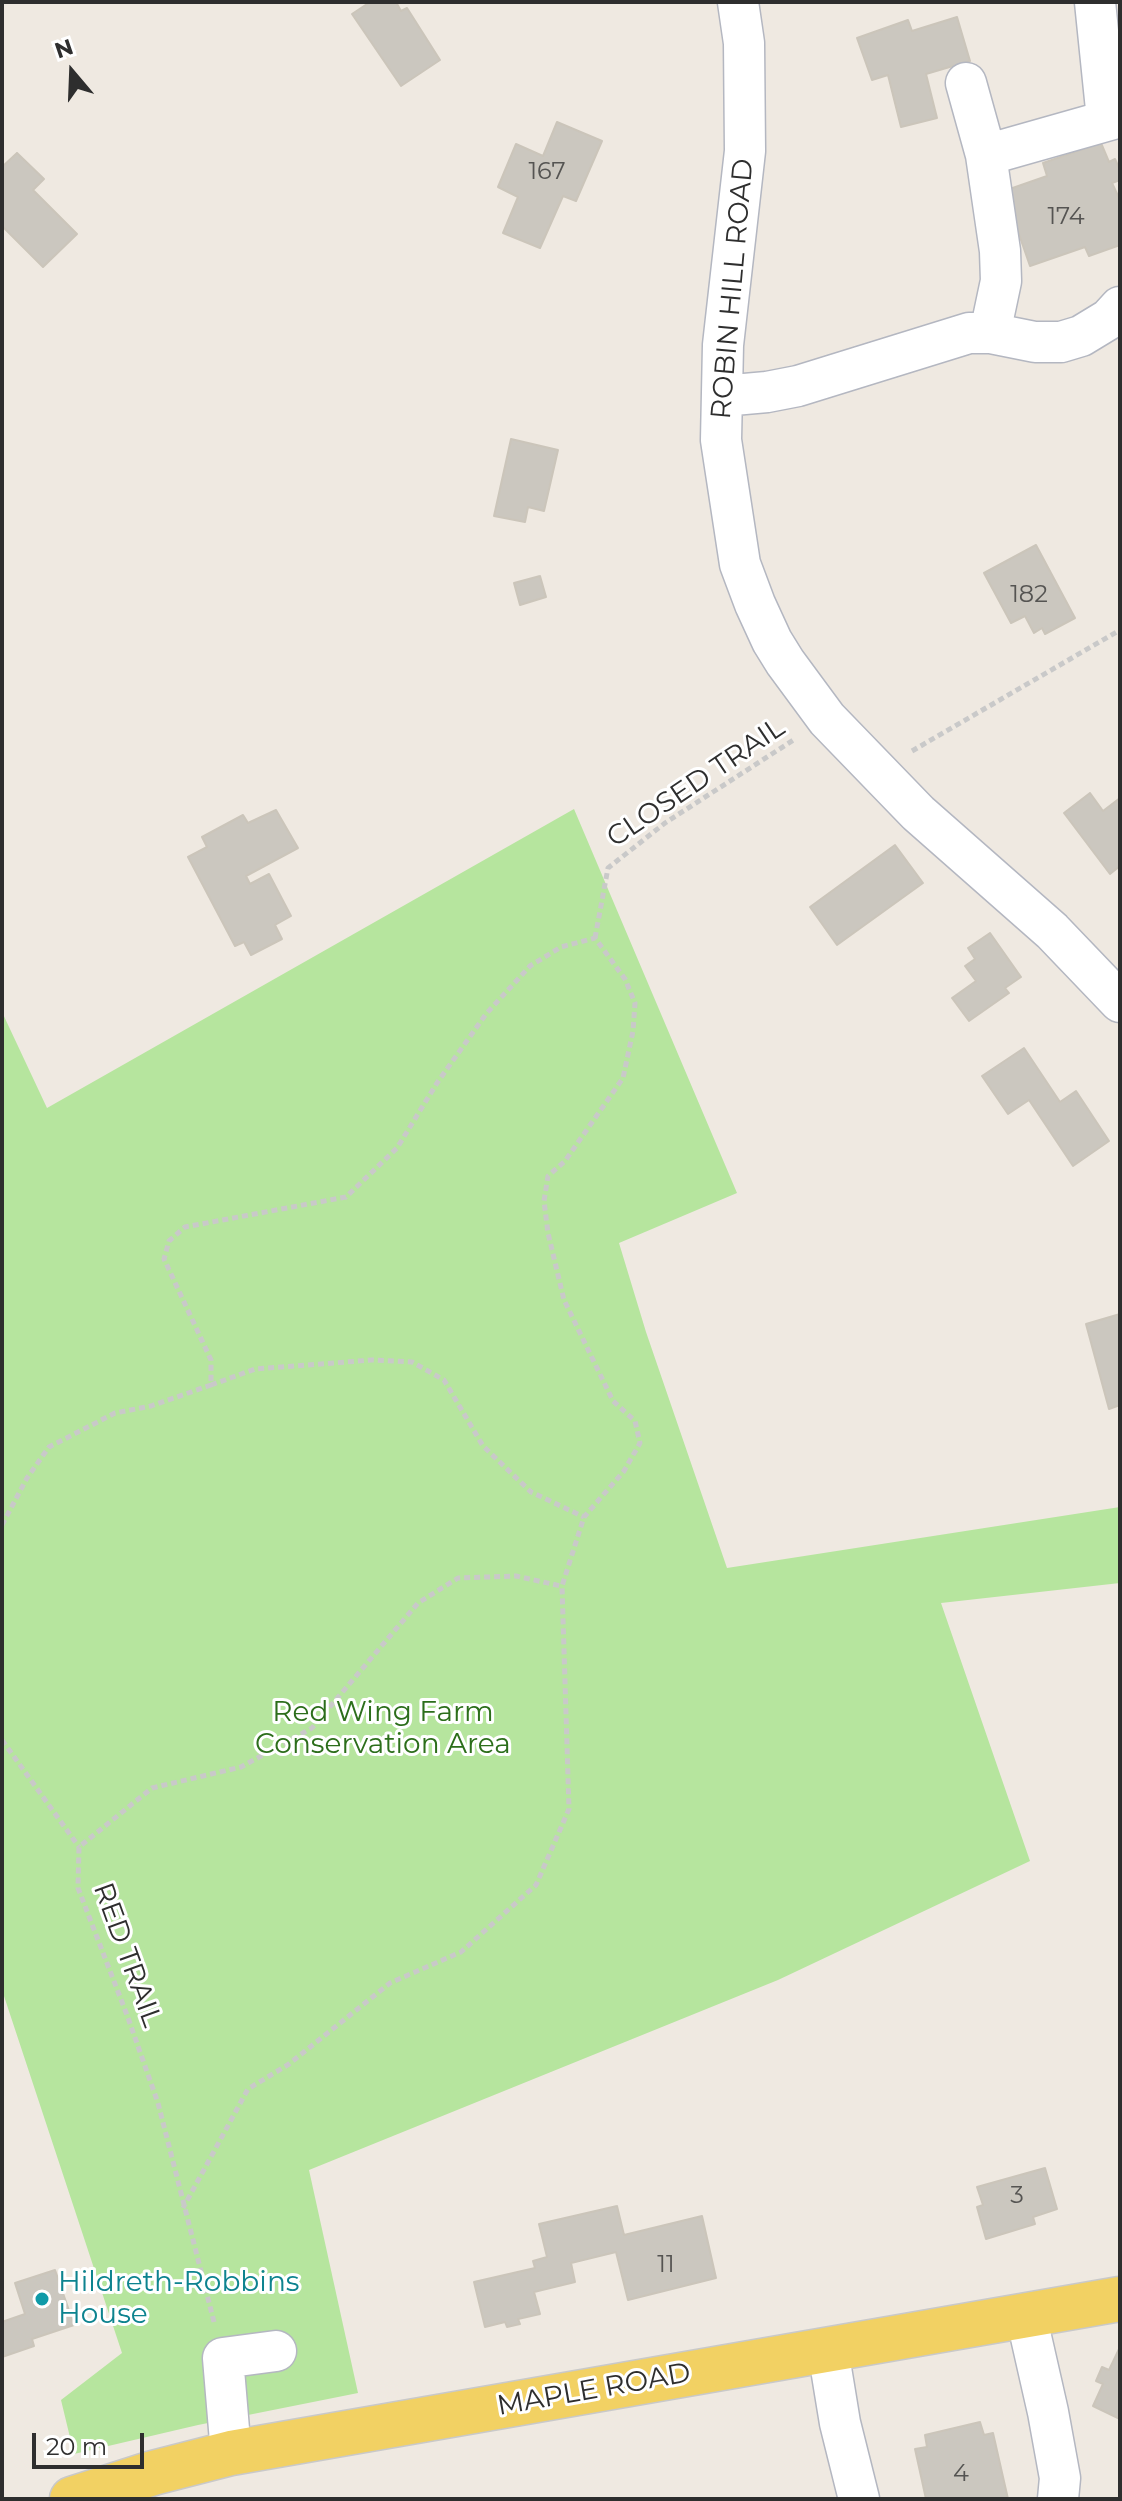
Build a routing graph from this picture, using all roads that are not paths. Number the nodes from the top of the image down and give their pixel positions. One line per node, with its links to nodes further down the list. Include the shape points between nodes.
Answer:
1 (738, 2): 8 (street, ROBIN HILL ROAD, via 744,43 745,151)
2 (1095, 2): 4 (street)
3 (966, 83): 5 (street)
4 (1114, 118): 5 (street)
5 (986, 155): 7 (street, via 1001,281)
6 (1120, 307): 7 (street, via 1081,336 1061,342)
7 (990, 333): 8 (street, via 948,338 798,386)
8 (722, 396): 9 (street, ROBIN HILL ROAD, via 721,440 740,564 772,641 797,681 879,775 1052,931)
9 (1120, 1002)
10 (1120, 2299): 11 (main road, MAPLE ROAD)
11 (1026, 2315): 12 (main road, MAPLE ROAD); 18 (street, via 1060,2478)
12 (828, 2350): 14 (main road, MAPLE ROAD); 17 (street)
13 (276, 2351): 14 (street, via 223,2358)
14 (231, 2453): 15 (main road, MAPLE ROAD)
15 (157, 2486): 16 (main road, MAPLE ROAD)
16 (72, 2499)
17 (859, 2499)
18 (1058, 2499)

